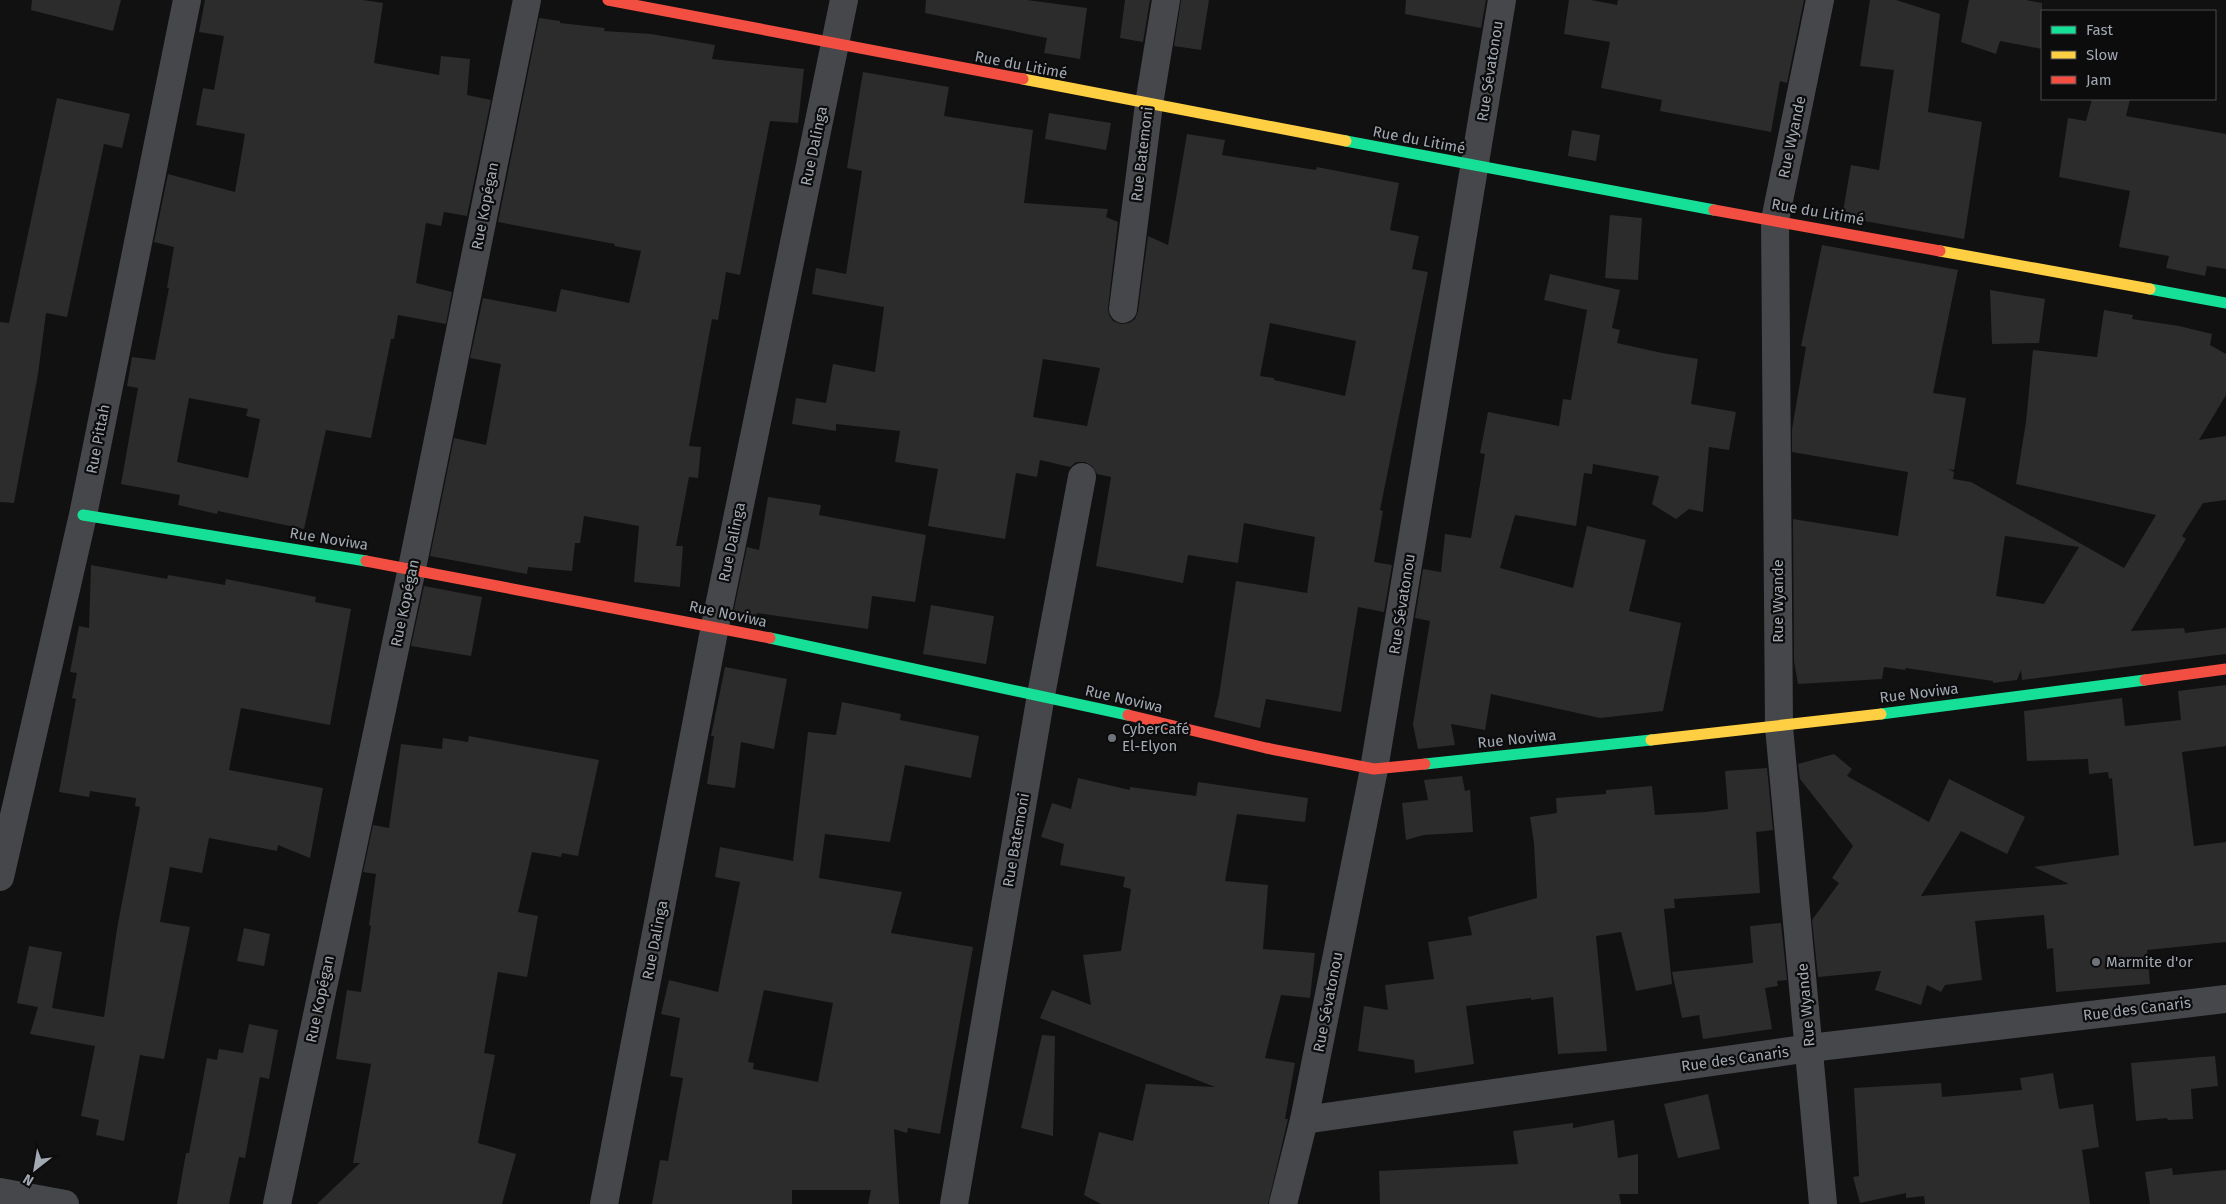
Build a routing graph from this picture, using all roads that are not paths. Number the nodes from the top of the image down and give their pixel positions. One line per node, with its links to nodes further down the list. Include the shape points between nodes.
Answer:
1 (187, 0): 15 (street, Rue Pittah)
2 (527, 0): 16 (street, Rue Kopégan)
3 (608, 0): 8 (street, Rue du Litimé)
4 (844, 0): 8 (street, Rue Dalinga)
5 (1166, 0): 9 (street, Rue Batemoni)
6 (1502, 0): 10 (street, Rue Sévatonou)
7 (1820, 0): 11 (street, Rue Wyande)
8 (835, 45): 9 (street, Rue du Litimé); 17 (street, Rue Dalinga)
9 (1149, 104): 10 (street, Rue du Litimé); 13 (street, Rue Batemoni)
10 (1475, 166): 11 (street, Rue du Litimé); 21 (street, Rue Sévatonou)
11 (1775, 220): 12 (street, Rue du Litimé); 20 (street, Rue Wyande)
12 (2226, 303)
13 (1123, 309)
14 (1082, 477): 19 (street, Rue Batemoni)
15 (83, 515): 16 (street, Rue Noviwa); 22 (street, Rue Pittah)
16 (412, 568): 17 (street, Rue Noviwa); 28 (street, Rue Kopégan)
17 (715, 626): 19 (street, Rue Noviwa); 29 (street, Rue Dalinga)
18 (2226, 669): 20 (street, Rue Noviwa)
19 (1042, 695): 21 (street, Rue Noviwa, via 1266,748); 30 (street, Rue Batemoni)
20 (1780, 726): 21 (street, Rue Noviwa); 24 (street, Rue Wyande)
21 (1374, 769): 25 (street, Rue Sévatonou)
22 (0, 874)
23 (2226, 999): 24 (street, Rue des Canaris)
24 (1810, 1048): 25 (street, Rue des Canaris); 32 (street, Rue Wyande)
25 (1304, 1120): 31 (street, Rue Sévatonou)
26 (0, 1192): 27 (street)
27 (65, 1204)
28 (276, 1204)
29 (604, 1204)
30 (954, 1204)
31 (1283, 1204)
32 (1823, 1204)

